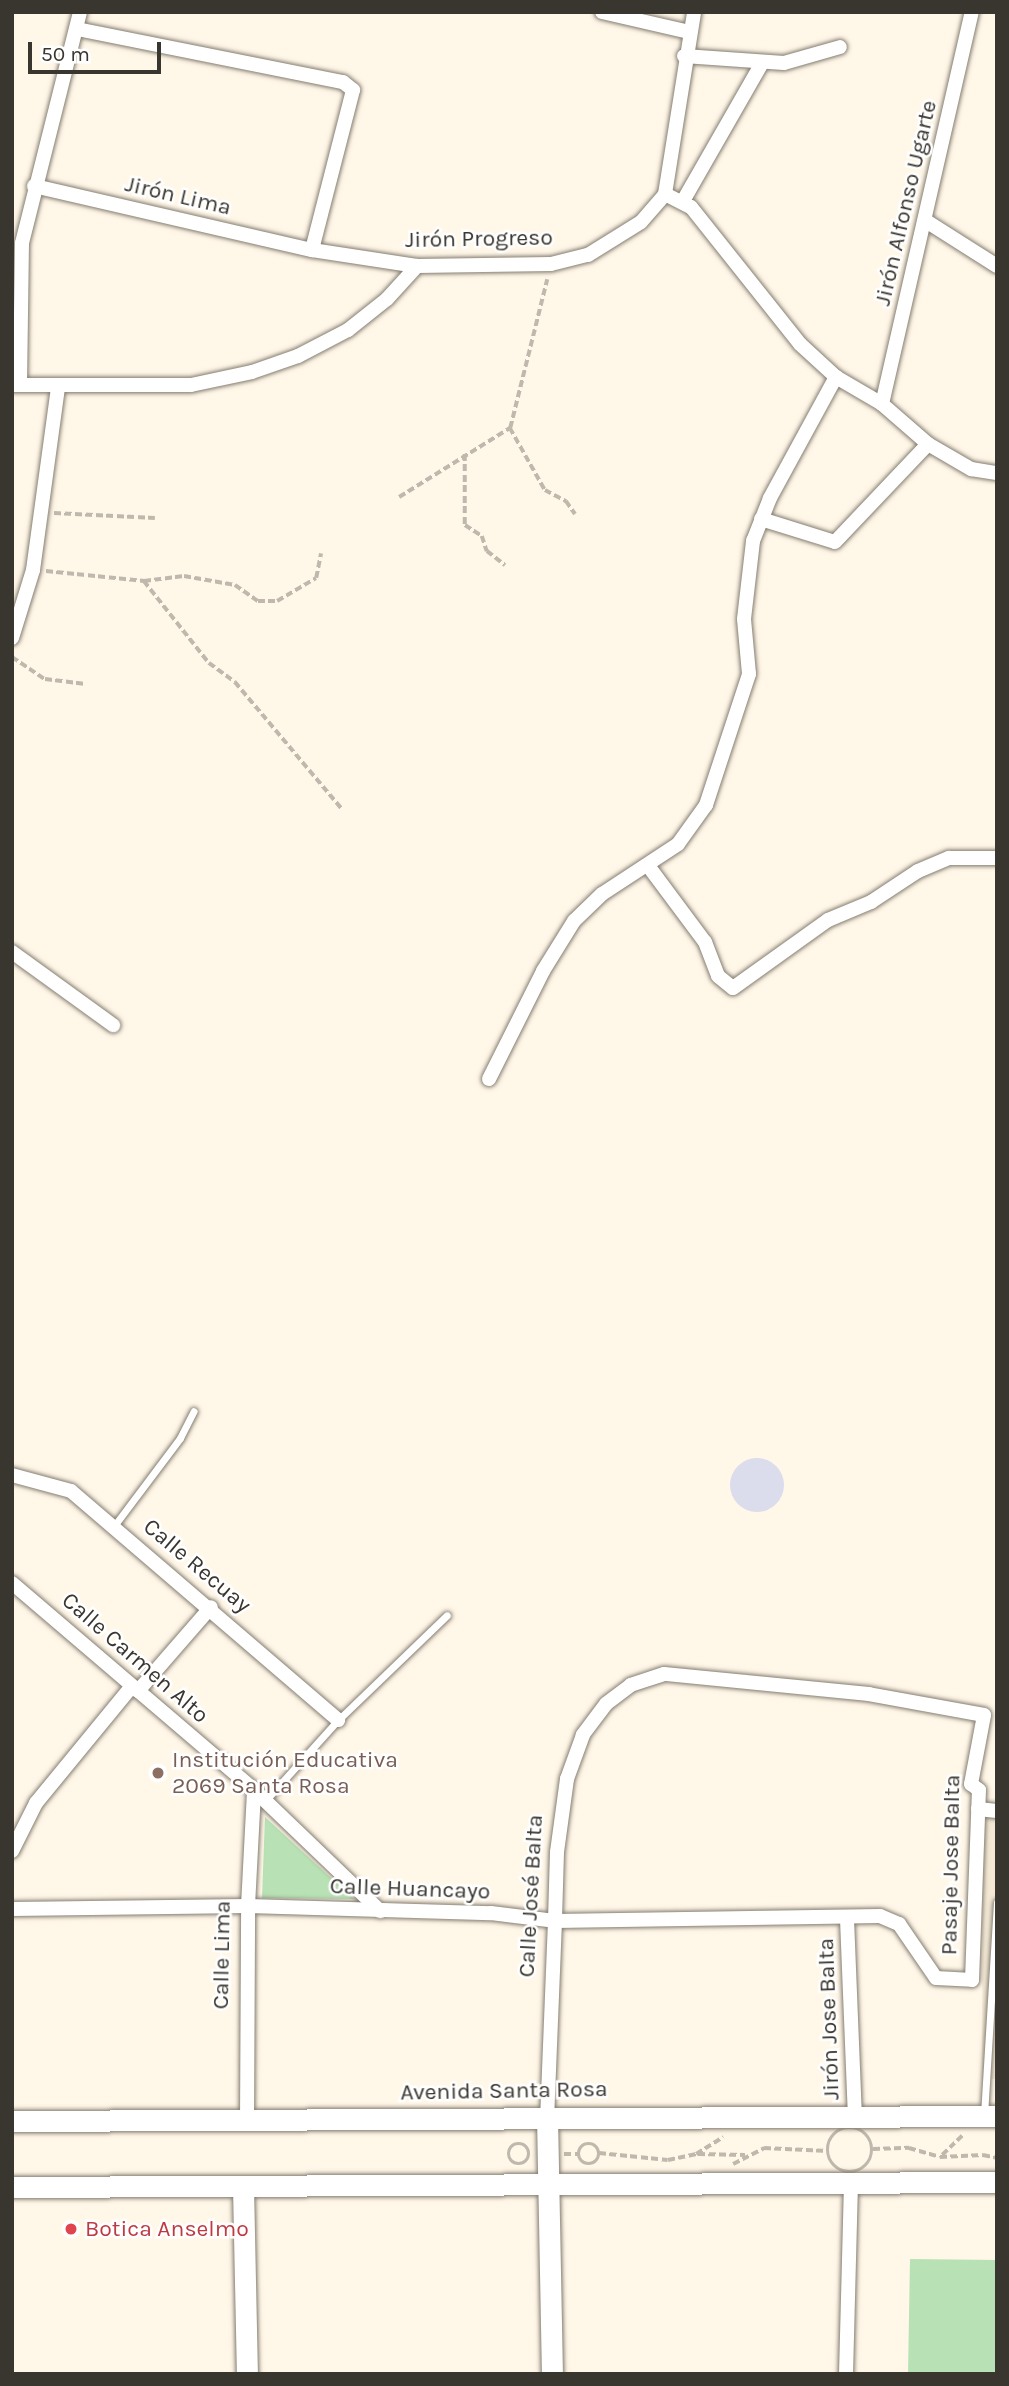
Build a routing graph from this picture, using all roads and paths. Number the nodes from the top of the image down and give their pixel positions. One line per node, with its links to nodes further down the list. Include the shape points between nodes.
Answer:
1 (80, 12): 5 (street)
2 (602, 12): 6 (street)
3 (694, 12): 6 (street)
4 (972, 12): 13 (street, Jirón Alfonso Ugarte)
5 (77, 29): 10 (street); 14 (street, via 343,82 353,90)
6 (689, 32): 8 (street)
7 (840, 47): 9 (street, via 784,63)
8 (684, 56): 9 (street); 11 (street)
9 (762, 63): 12 (street)
10 (34, 186): 14 (street, Jirón Lima); 19 (street, via 22,243)
11 (665, 194): 12 (street); 15 (street, Jirón Progreso, via 641,222 613,244)
12 (683, 201): 18 (street, via 800,344)
13 (926, 221): 17 (street); 21 (street, Jirón Alfonso Ugarte)
14 (313, 250): 16 (street, Jirón Progreso)
15 (551, 264): 16 (street, Jirón Progreso); 22 (path)
16 (417, 266): 20 (street, via 387,299 348,330 298,356 252,372 191,385)
17 (997, 266)
18 (836, 377): 21 (street); 30 (street)
19 (16, 385): 20 (street)
20 (58, 387): 27 (street)
21 (882, 404): 23 (street)
22 (510, 428): 24 (path); 28 (path, via 545,490 566,501)
23 (928, 444): 25 (street, via 971,469); 30 (street, via 835,542)
24 (465, 454): 26 (path); 32 (path, via 465,525 482,536 487,551)
25 (997, 473)
26 (399, 497)
27 (42, 512): 29 (path); 33 (street)
28 (575, 514)
29 (155, 518)
30 (761, 519): 40 (street, via 748,564 744,619 749,674 741,708 706,805 678,844)
31 (321, 553): 34 (path, via 316,578 277,601 258,601 235,585 184,576)
32 (505, 565)
33 (33, 570): 34 (path); 35 (street)
34 (144, 581): 38 (path, via 209,663 235,682)
35 (12, 638)
36 (12, 657): 37 (path, via 45,679)
37 (86, 684)
38 (342, 809)
39 (997, 858): 40 (street, via 949,858 918,871 871,902 828,920 733,988 718,976 705,942)
40 (649, 867): 43 (street, via 602,894 574,921 543,971)
41 (12, 952): 42 (street)
42 (113, 1024)
43 (489, 1079)
44 (194, 1411): 46 (lane, via 180,1438)
45 (12, 1475): 46 (street, Calle Recuay, via 71,1490)
46 (114, 1526): 48 (street, Calle Recuay)
47 (12, 1583): 50 (street, Calle Carmen Alto)
48 (211, 1607): 50 (street); 52 (street, Calle Recuay)
49 (447, 1615): 52 (lane)
50 (135, 1688): 53 (street, Calle Carmen Alto); 56 (street, via 36,1803)
51 (869, 1694): 54 (street, Pasaje Jose Balta, via 984,1715 971,1784 979,1790); 62 (street, Calle José Balta, via 675,1674 631,1685 606,1704 583,1735 567,1779)
52 (338, 1720): 53 (lane)
53 (259, 1795): 58 (street, Calle Lima); 60 (street, Calle Carmen Alto)
54 (978, 1809): 55 (street); 61 (street, Pasaje Jose Balta, via 972,1980 936,1978 891,1918)
55 (997, 1811)
56 (12, 1852)
57 (997, 1902): 63 (lane)
58 (248, 1906): 59 (street, Calle Huancayo); 60 (street, Calle Huancayo); 68 (street, Calle Lima)
59 (12, 1909)
60 (380, 1911): 62 (street, Calle Huancayo, via 491,1913)
61 (847, 1919): 62 (street, Calle Huancayo, via 836,1914); 66 (street, Jirón Jose Balta)
62 (555, 1921): 64 (street, Calle José Balta)
63 (982, 2115): 66 (street, Avenida Santa Rosa); 75 (path)
64 (547, 2116): 65 (street, Avenida Santa Rosa); 68 (street, Avenida Santa Rosa); 77 (street, Calle José Balta)
65 (745, 2117): 66 (street, Avenida Santa Rosa); 73 (path)
66 (855, 2118)
67 (12, 2121): 68 (street, Avenida Santa Rosa)
68 (247, 2121)
69 (517, 2145): 69 (path, via 509,2155 522,2164 528,2150)
70 (873, 2149): 71 (path, via 871,2159 856,2171 837,2167); 71 (path, via 864,2132 845,2128 830,2141); 75 (path, via 909,2148)
71 (828, 2151): 74 (path, via 764,2148)
72 (599, 2153): 72 (path, via 586,2144 579,2154 587,2163 595,2161); 73 (path, via 618,2152 648,2160)
73 (696, 2154): 74 (path)
74 (745, 2155): 79 (path)
75 (940, 2157): 76 (path)
76 (997, 2158)
77 (548, 2182): 79 (street); 81 (street); 84 (street, Calle José Balta)
78 (997, 2182): 80 (street)
79 (709, 2183): 80 (street)
80 (852, 2183): 85 (street)
81 (243, 2186): 82 (street); 83 (street)
82 (12, 2188)
83 (247, 2374)
84 (552, 2374)
85 (846, 2374)

